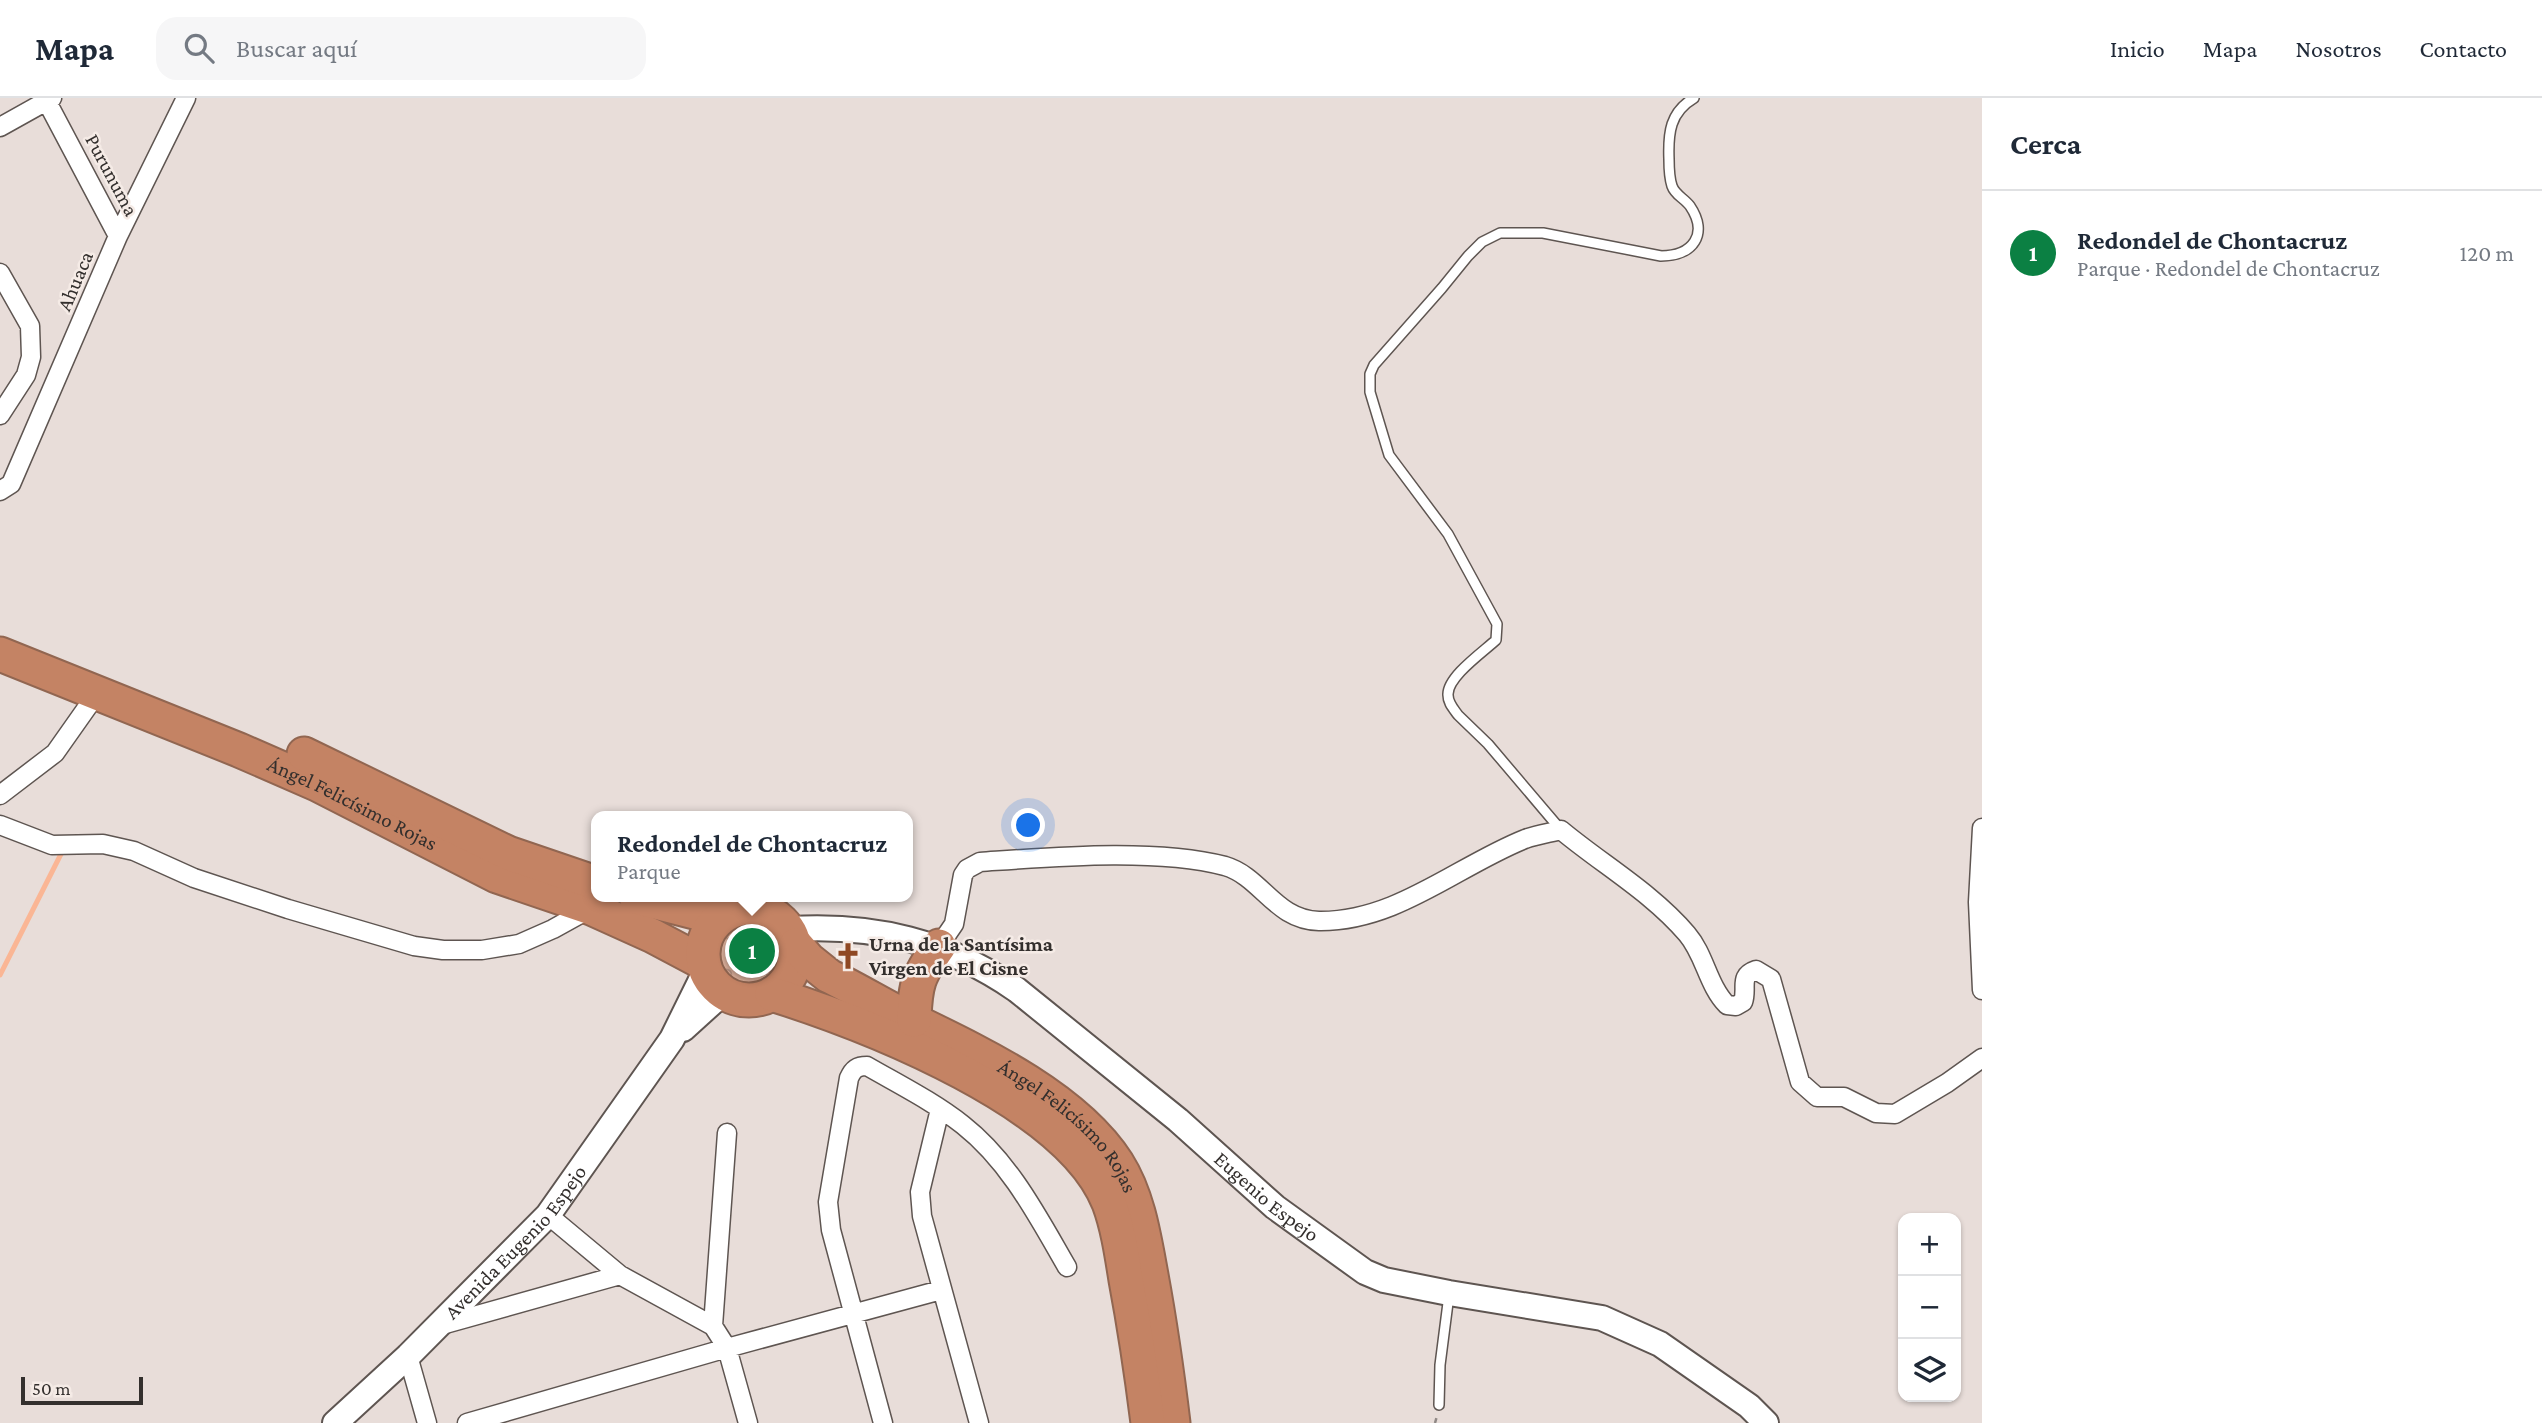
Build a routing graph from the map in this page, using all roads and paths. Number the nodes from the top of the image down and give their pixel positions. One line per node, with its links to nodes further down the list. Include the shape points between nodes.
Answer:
1 (186, 98): 5 (street, Ahuaca)
2 (1694, 98): 16 (lane, via 1676,114 1668,141 1672,188 1689,205 1696,224 1696,239 1688,250 1661,256 1517,231 1489,237 1379,357 1370,374 1370,393 1389,455 1448,534 1497,624 1496,640 1453,680 1448,689 1450,704)
3 (48, 99): 4 (street); 5 (street, Purunuma)
4 (0, 127)
5 (118, 236): 8 (street, Ahuaca)
6 (0, 273): 7 (street, via 30,326 31,357 26,375)
7 (0, 415)
8 (5, 487)
9 (0, 634): 12 (highway, Ángel Felicísimo Rojas, via 249,730)
10 (0, 653): 11 (highway, Ángel Felicísimo Rojas)
11 (98, 692): 12 (highway, Ángel Felicísimo Rojas, via 239,750); 13 (street, via 55,753)
12 (353, 790): 17 (highway, Ángel Felicísimo Rojas, via 497,876)
13 (0, 795)
14 (0, 825): 18 (street, via 52,845 103,844 134,851 194,878 288,909 414,946 443,950 519,944 553,929)
15 (1982, 828): 25 (street, via 1978,902)
16 (1561, 830): 23 (street, via 1504,848 1385,908 1326,920 1291,915 1225,866 1119,856 980,862 963,875 954,924); 28 (street, via 1640,888 1686,932 1727,1005 1743,1002 1748,973 1767,974 1800,1082 1817,1097 1844,1097 1876,1113 1895,1114)
17 (591, 895)
18 (591, 898)
19 (603, 902): 24 (highway, Ángel Felicísimo Rojas)
20 (656, 902): 21 (highway)
21 (718, 918): 22 (highway, via 735,911 762,910 776,915); 24 (highway, via 707,934)
22 (793, 937): 23 (main road, Eugenio Espejo, via 852,929); 26 (highway, via 796,960 792,974); 27 (highway, Ángel Felicísimo Rojas, via 809,960 829,976)
23 (939, 946): 27 (highway, via 920,973); 35 (main road, Eugenio Espejo, via 1017,990 1178,1120 1275,1208 1365,1272)
24 (710, 975): 26 (highway, via 744,999); 31 (main road, Avenida Eugenio Espejo, via 672,1039)
25 (1982, 990)
26 (772, 994): 48 (highway, Ángel Felicísimo Rojas, via 932,1056 993,1089 1075,1151 1096,1177 1119,1238)
27 (914, 1020): 49 (highway, Ángel Felicísimo Rojas, via 1006,1068 1049,1098 1093,1134 1117,1163 1143,1232)
28 (1982, 1058)
29 (940, 1108): 32 (street, via 1007,1170); 34 (street, via 920,1192); 36 (street, via 867,1066 859,1066 849,1078 828,1202)
30 (727, 1133): 37 (street)
31 (548, 1215): 33 (street); 38 (main road, Avenida Eugenio Espejo)
32 (1067, 1268)
33 (620, 1275): 37 (street); 38 (street)
34 (941, 1290): 36 (street); 47 (street)
35 (1449, 1293): 41 (lane); 50 (main road, Eugenio Espejo, via 1602,1318 1660,1344)
36 (853, 1314): 39 (street); 46 (street)
37 (713, 1326): 39 (street)
38 (435, 1327): 40 (main road, Avenida Eugenio Espejo)
39 (727, 1348): 44 (street); 45 (street)
40 (408, 1356): 42 (main road, Avenida Eugenio Espejo); 43 (street)
41 (1438, 1405)
42 (334, 1423)
43 (427, 1423)
44 (467, 1423)
45 (748, 1423)
46 (883, 1423)
47 (979, 1423)
48 (1148, 1423)
49 (1173, 1423)
50 (1766, 1423)

